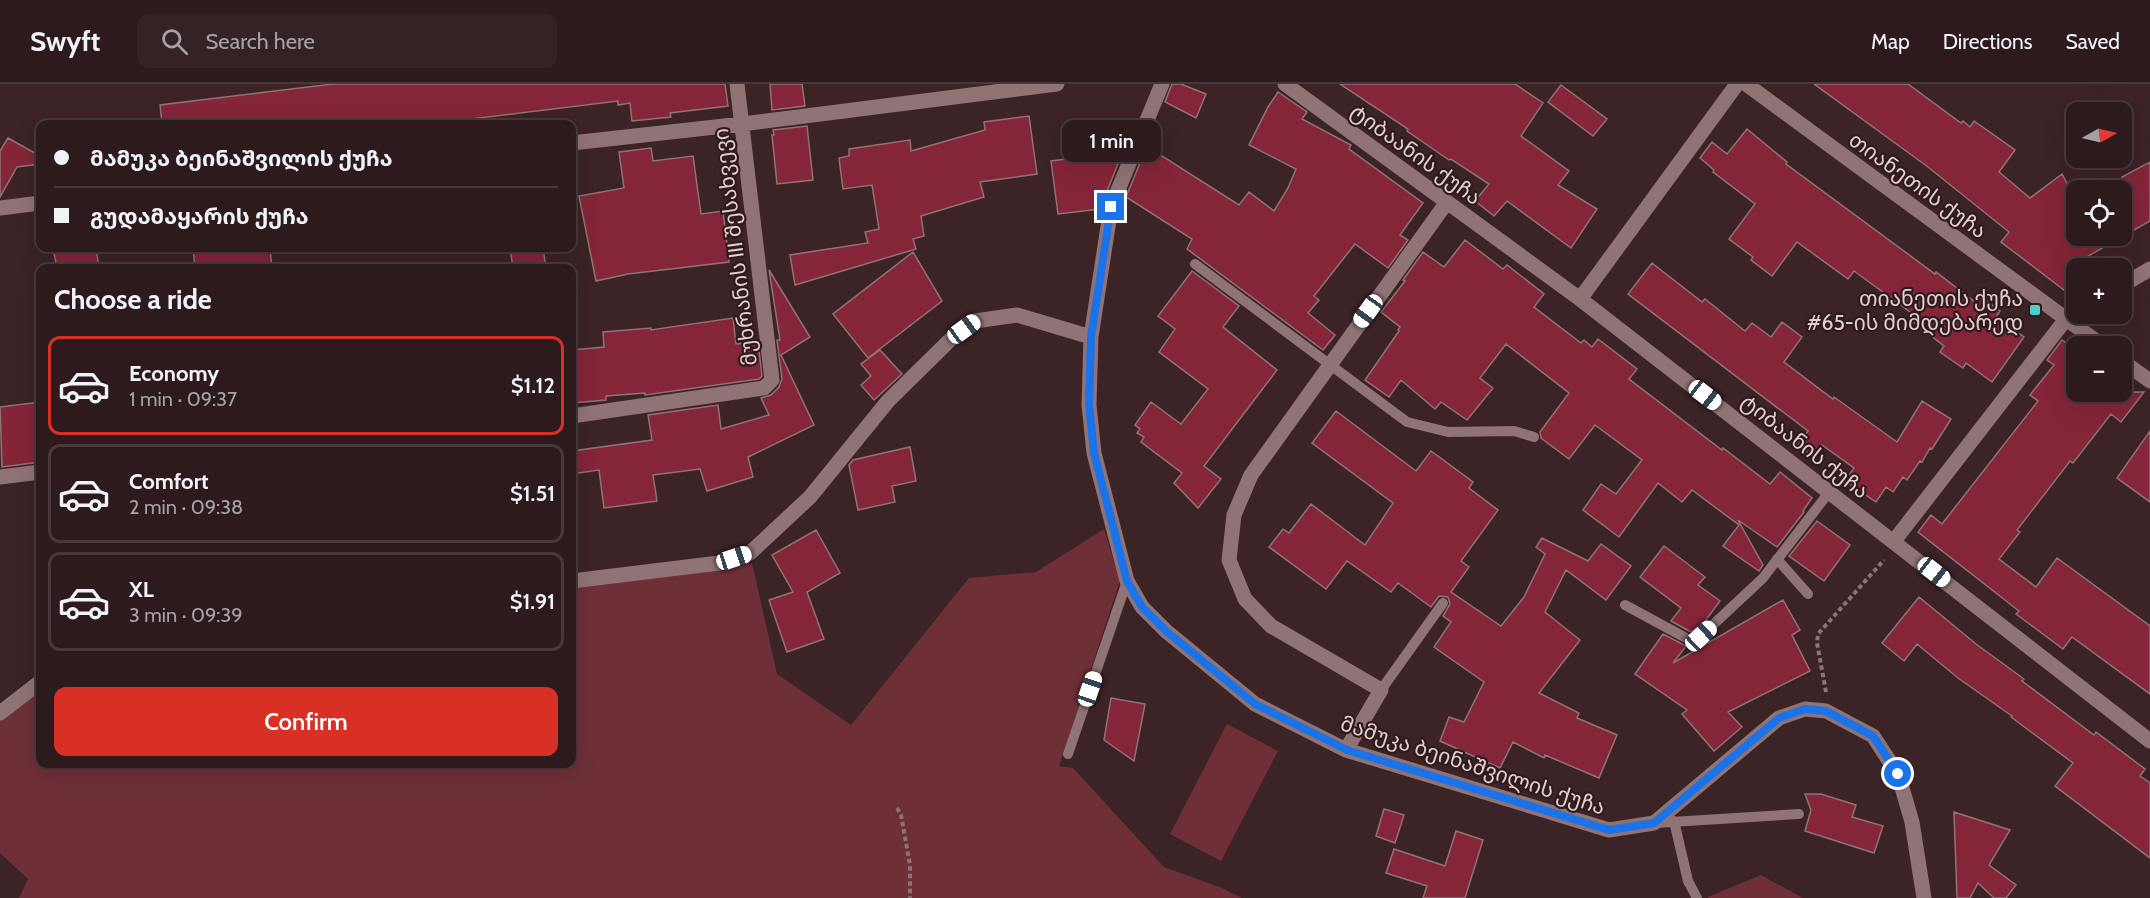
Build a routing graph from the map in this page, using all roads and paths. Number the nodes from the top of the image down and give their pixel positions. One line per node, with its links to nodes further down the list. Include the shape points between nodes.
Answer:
1 (737, 84): 7 (street, მუხრანის III შესახვევი)
2 (1057, 84): 7 (street)
3 (1162, 84): 20 (street, მამუკა ბეინაშვილის ქუჩა, via 1111,207)
4 (1285, 84): 9 (street, ტიბაანის ქუჩა)
5 (1737, 84): 15 (street)
6 (1746, 84): 16 (street, თიანეთის ქუჩა)
7 (742, 124): 8 (street); 24 (street, მუხრანის III შესახვევი, via 772,380 764,388)
8 (576, 143)
9 (1447, 202): 15 (street, ტიბაანის ქუჩა); 21 (street)
10 (36, 204): 11 (street)
11 (0, 208)
12 (1195, 264): 21 (lane)
13 (2150, 269): 14 (street)
14 (2132, 280)
15 (1581, 299): 28 (street, ტიბაანის ქუჩა)
16 (2066, 312)
17 (2066, 322): 29 (street)
18 (2080, 324): 19 (street, თიანეთის ქუჩა)
19 (2092, 336)
20 (1091, 337): 31 (street, via 1017,315 975,321 953,337 888,401 810,497 750,553 719,563); 32 (street, მამუკა ბეინაშვილის ქუჩა, via 1089,405 1094,453)
21 (1329, 365): 25 (lane, via 1407,422 1448,432 1514,430); 37 (street, via 1251,475 1234,515 1229,560 1245,599 1271,626)
22 (2132, 368): 23 (street)
23 (2150, 381)
24 (576, 415)
25 (1534, 437)
26 (36, 472): 27 (street)
27 (0, 477)
28 (1830, 491): 29 (street, ტიბაანის ქუჩა); 30 (lane)
29 (1896, 542): 38 (path, via 1818,634); 40 (street, ტიბაანის ქუჩა)
30 (1777, 559): 33 (lane); 35 (lane, via 1763,578 1696,639 1686,638)
31 (576, 581)
32 (1127, 581): 41 (street, მამუკა ბეინაშვილის ქუჩა, via 1142,607 1166,631 1255,704); 42 (lane)
33 (1808, 594)
34 (1443, 603): 37 (lane)
35 (1625, 605)
36 (36, 685): 39 (street)
37 (1381, 690): 41 (street)
38 (1826, 711): 46 (street, via 1805,709 1779,718); 49 (street, via 1873,736 1898,774 1912,822)
39 (0, 713)
40 (2150, 741)
41 (1347, 750): 46 (street, მამუკა ბეინაშვილის ქუჩა, via 1609,830)
42 (1068, 754)
43 (897, 808): 47 (path, via 904,825 910,865)
44 (1799, 814): 45 (lane)
45 (1674, 821): 46 (lane); 48 (lane, via 1688,881)
46 (1654, 823)
47 (910, 898)
48 (1696, 898)
49 (1924, 898)

